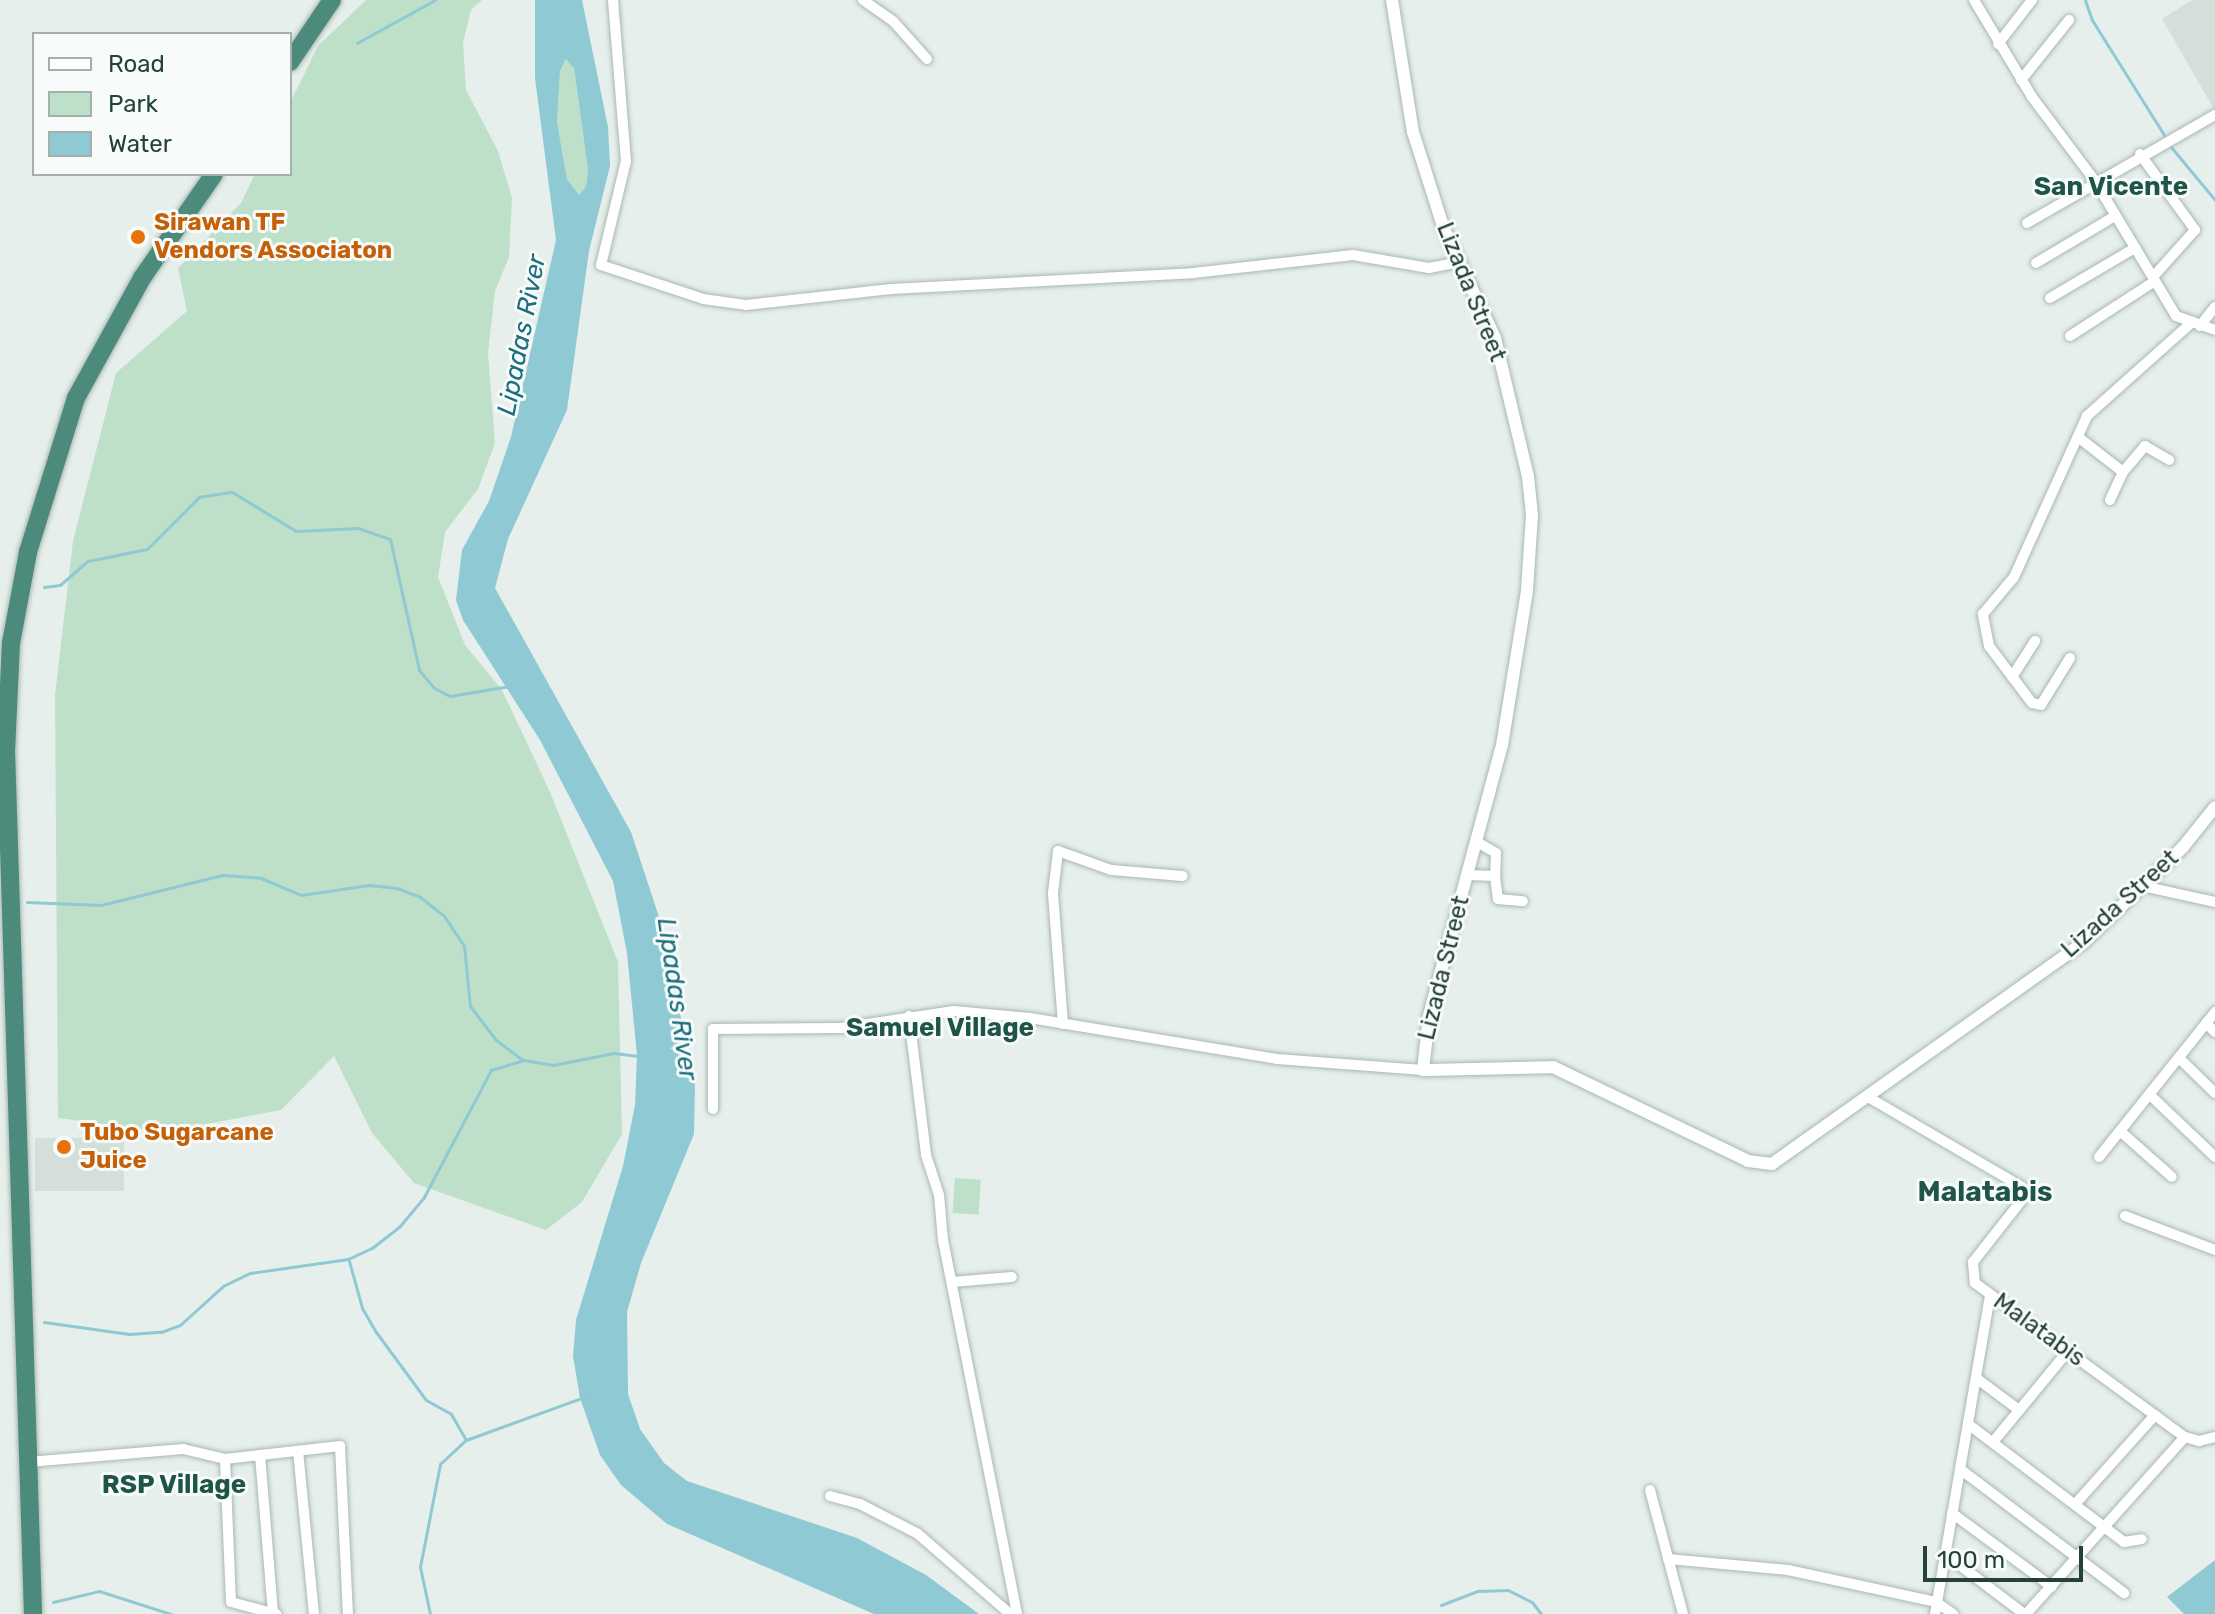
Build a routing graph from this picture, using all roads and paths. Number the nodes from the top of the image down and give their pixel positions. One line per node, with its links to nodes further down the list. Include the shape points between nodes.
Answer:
1 (332, 0): 9 (highway)
2 (613, 0): 19 (street, via 626,161 601,265 703,299 746,305 891,289 1193,273 1353,255 1429,268)
3 (863, 0): 10 (street, via 893,21)
4 (1392, 0): 19 (street, Lizada Street, via 1413,132)
5 (1974, 0): 8 (street)
6 (2032, 0): 8 (street)
7 (2069, 20): 11 (street)
8 (1998, 44): 11 (street)
9 (292, 59)
10 (927, 59)
11 (2021, 80): 15 (street)
12 (2215, 115): 13 (street)
13 (2140, 154): 15 (street); 21 (street, via 2195,230)
14 (213, 176): 34 (highway, via 118,317 57,445 17,601)
15 (2095, 181): 16 (street); 17 (street)
16 (2115, 216): 18 (street); 20 (street)
17 (2027, 223)
18 (2135, 248): 21 (street); 22 (street)
19 (1459, 262): 36 (street, Lizada Street, via 1495,338 1532,515 1527,591 1502,745)
20 (2036, 263)
21 (2154, 279): 24 (street, via 2176,316); 26 (street)
22 (2050, 298)
23 (2215, 307): 24 (street)
24 (2195, 325): 25 (street); 27 (street, via 2098,404)
25 (2215, 330)
26 (2070, 336)
27 (2078, 437): 29 (street); 33 (street, via 2014,577 1983,614 1989,646)
28 (2169, 460): 29 (street, via 2145,446)
29 (2123, 472): 30 (street)
30 (2110, 500)
31 (2035, 641): 33 (street)
32 (2070, 658): 33 (street, via 2041,705 2032,703)
33 (2012, 677)
34 (3, 752): 43 (highway)
35 (2215, 807): 40 (street, Lizada Street)
36 (1477, 842): 37 (street, Lizada Street); 39 (street, via 1496,853)
37 (1468, 875): 39 (street); 51 (street, Lizada Street, via 1429,1016)
38 (1183, 876): 48 (street, via 1111,870 1058,851 1053,893)
39 (1495, 876): 41 (street, via 1498,899)
40 (2142, 886): 42 (street); 54 (street, Lizada Street, via 2082,944)
41 (1523, 901)
42 (2215, 902)
43 (6, 946): 44 (highway)
44 (7, 1002): 76 (highway)
45 (2215, 1012): 47 (street)
46 (909, 1016): 48 (street, via 973,1011); 55 (street, via 841,1028 713,1029); 63 (street, via 926,1155 937,1186)
47 (2206, 1023): 49 (street); 50 (street)
48 (1063, 1024): 51 (street, via 1277,1059)
49 (2215, 1032)
50 (2179, 1058): 52 (street); 53 (street)
51 (1423, 1070): 54 (street, Lizada Street, via 1553,1067 1760,1166 1779,1161)
52 (2215, 1093)
53 (2150, 1095): 56 (street); 58 (street)
54 (1868, 1097): 64 (street, Malatabis, via 2022,1187 2021,1201 1973,1262 1975,1283)
55 (713, 1109)
56 (2120, 1131): 57 (street); 59 (street)
57 (2099, 1157)
58 (2215, 1157)
59 (2172, 1177)
60 (2125, 1216): 61 (street)
61 (2215, 1250)
62 (1012, 1277): 63 (street)
63 (952, 1282): 95 (street)
64 (1990, 1295): 65 (street, Malatabis); 66 (street)
65 (2068, 1351): 67 (street); 68 (street, Malatabis)
66 (1976, 1378): 67 (street); 69 (street)
67 (2019, 1410): 72 (street)
68 (2155, 1415): 70 (street, Malatabis); 80 (street)
69 (1968, 1424): 72 (street); 77 (street)
70 (2185, 1437): 71 (street); 82 (street)
71 (2215, 1437)
72 (1993, 1442): 80 (street)
73 (298, 1451): 74 (street); 92 (street); 93 (street, via 340,1446)
74 (260, 1455): 75 (street); 90 (street)
75 (225, 1459): 76 (street, via 183,1449); 90 (street, via 231,1602)
76 (28, 1462): 91 (highway)
77 (1960, 1469): 81 (street); 85 (street)
78 (1650, 1490): 86 (street)
79 (830, 1496): 94 (street, via 860,1504 918,1534)
80 (2077, 1502): 82 (street)
81 (1952, 1513): 84 (street); 87 (street)
82 (2103, 1525): 83 (street, via 2129,1544); 85 (street)
83 (2142, 1539)
84 (1945, 1554): 89 (street); 99 (street)
85 (2079, 1554): 87 (street); 88 (street)
86 (1668, 1559): 89 (street, via 1788,1570); 96 (street)
87 (2052, 1587): 99 (street)
88 (2124, 1593)
89 (1936, 1602): 97 (street); 98 (street)
90 (274, 1613)
91 (33, 1614)
92 (314, 1614)
93 (348, 1614)
94 (1010, 1614)
95 (1017, 1614)
96 (1683, 1614)
97 (1935, 1614)
98 (1953, 1614)
99 (2025, 1614)

